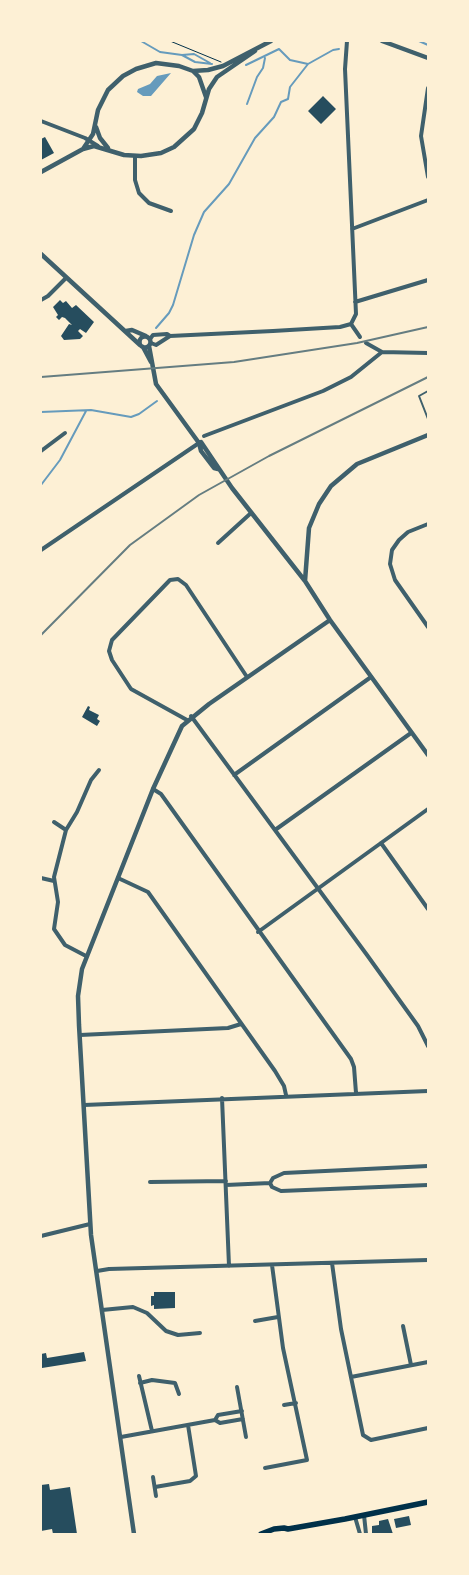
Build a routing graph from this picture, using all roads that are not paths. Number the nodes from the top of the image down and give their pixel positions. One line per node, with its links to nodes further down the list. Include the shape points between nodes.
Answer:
1 (271, 41): 4 (street)
2 (347, 41): 20 (street, via 345,69)
3 (382, 41): 5 (street)
4 (255, 51): 6 (street, via 220,67); 8 (street, via 220,74)
5 (428, 58)
6 (193, 72): 8 (street, via 201,80); 10 (street, via 163,63 149,64 130,72 108,90)
7 (428, 88): 17 (street, via 421,136)
8 (206, 98): 15 (street, via 198,123 184,139 161,153)
9 (41, 121): 11 (street)
10 (95, 124): 11 (street); 14 (street, via 98,135)
11 (89, 140): 12 (street); 13 (street)
12 (98, 146): 13 (street); 14 (street)
13 (82, 149): 16 (street)
14 (109, 149): 15 (street)
15 (135, 156): 19 (street, via 135,180 139,193 149,203)
16 (41, 172)
17 (428, 177)
18 (428, 200): 20 (street)
19 (171, 211)
20 (352, 229): 25 (street)
21 (41, 254): 22 (street)
22 (66, 278): 24 (street); 27 (street)
23 (428, 280): 25 (street)
24 (41, 300)
25 (355, 302): 26 (street, via 356,318)
26 (351, 324): 28 (street); 29 (street)
27 (126, 331): 30 (street, via 132,330); 32 (street)
28 (170, 336): 30 (street, via 156,345); 30 (street, via 153,335)
29 (360, 337)
30 (149, 341): 32 (street); 32 (street, via 142,338); 35 (street)
31 (366, 343): 33 (street)
32 (141, 346): 35 (street)
33 (382, 352): 34 (street); 40 (street, via 351,377 323,391)
34 (428, 353)
35 (151, 362): 41 (street, via 158,388)
36 (428, 391): 37 (lane, via 418,396)
37 (428, 419)
38 (65, 433): 42 (street)
39 (428, 435): 47 (street, via 357,464 331,486 309,528)
40 (204, 436)
41 (199, 443): 43 (street); 46 (street)
42 (41, 451)
43 (251, 513): 45 (street); 47 (street)
44 (428, 524): 49 (street, via 408,532 399,540 392,550 390,564 395,580)
45 (218, 543)
46 (41, 550)
47 (305, 581): 48 (street)
48 (330, 620): 50 (street); 51 (street)
49 (428, 627)
50 (247, 677): 52 (street); 52 (street, via 182,581 170,580 110,643 109,651 131,689)
51 (371, 677): 53 (street); 56 (street)
52 (189, 718): 56 (street); 57 (street, via 175,738)
53 (411, 733): 54 (street); 61 (street)
54 (428, 755)
55 (99, 770): 60 (street)
56 (234, 775): 61 (street)
57 (153, 788): 64 (street); 68 (street, via 161,794)
58 (428, 809): 62 (street)
59 (54, 822): 60 (street)
60 (66, 830): 65 (street)
61 (275, 830): 66 (street)
62 (381, 843): 66 (street); 67 (street)
63 (41, 878): 65 (street)
64 (118, 878): 69 (street); 70 (street, via 148,892)
65 (54, 881): 69 (street, via 58,902 54,929 65,945)
66 (318, 888): 68 (street); 72 (street, via 418,1026)
67 (428, 909)
68 (258, 932): 74 (street, via 353,1064)
69 (86, 956): 71 (street, via 79,988)
70 (241, 1024): 71 (street, via 228,1028); 75 (street, via 275,1071)
71 (80, 1035): 77 (street)
72 (428, 1046)
73 (428, 1091): 74 (street)
74 (356, 1093): 75 (street)
75 (286, 1095): 76 (street)
76 (222, 1098): 77 (street); 80 (street)
77 (84, 1105): 83 (street)
78 (428, 1166): 81 (street, via 284,1173)
79 (150, 1182): 80 (street)
80 (226, 1183): 81 (street); 88 (street)
81 (270, 1183): 82 (street, via 281,1191)
82 (428, 1186)
83 (90, 1224): 84 (street); 89 (street)
84 (41, 1236)
85 (428, 1260): 86 (street)
86 (332, 1263): 87 (street); 98 (street)
87 (272, 1265): 88 (street); 91 (street)
88 (229, 1266): 89 (street, via 109,1268)
89 (97, 1271): 90 (street)
90 (102, 1310): 94 (street, via 133,1307 147,1313 166,1331 184,1335); 110 (street)
91 (278, 1317): 92 (street); 102 (street)
92 (255, 1321)
93 (403, 1326): 96 (street)
94 (200, 1333)
95 (428, 1362): 96 (street)
96 (411, 1365): 98 (street)
97 (139, 1376): 99 (street)
98 (351, 1377): 108 (street, via 363,1435 367,1439)
99 (140, 1382): 101 (street, via 175,1383); 109 (street)
100 (237, 1387): 104 (street)
101 (179, 1394)
102 (296, 1403): 103 (street); 113 (street)
103 (284, 1405)
104 (242, 1411): 105 (street); 106 (street, via 218,1415)
105 (243, 1419): 106 (street, via 220,1423); 111 (street)
106 (215, 1420): 107 (street)
107 (188, 1425): 109 (street); 116 (street, via 196,1478)
108 (428, 1428)
109 (152, 1431): 110 (street)
110 (121, 1437): 122 (street)
111 (246, 1437)
112 (314, 1459): 113 (street)
113 (308, 1460): 114 (street)
114 (265, 1468)
115 (154, 1477): 116 (street)
116 (155, 1487): 117 (street)
117 (156, 1496)
118 (428, 1502): 119 (main road)
119 (364, 1515): 120 (main road); 125 (street)
120 (356, 1517): 121 (main road); 124 (street)
121 (286, 1532): 123 (main road, via 284,1528)
122 (134, 1534)
123 (261, 1534)
124 (360, 1534)
125 (366, 1534)

